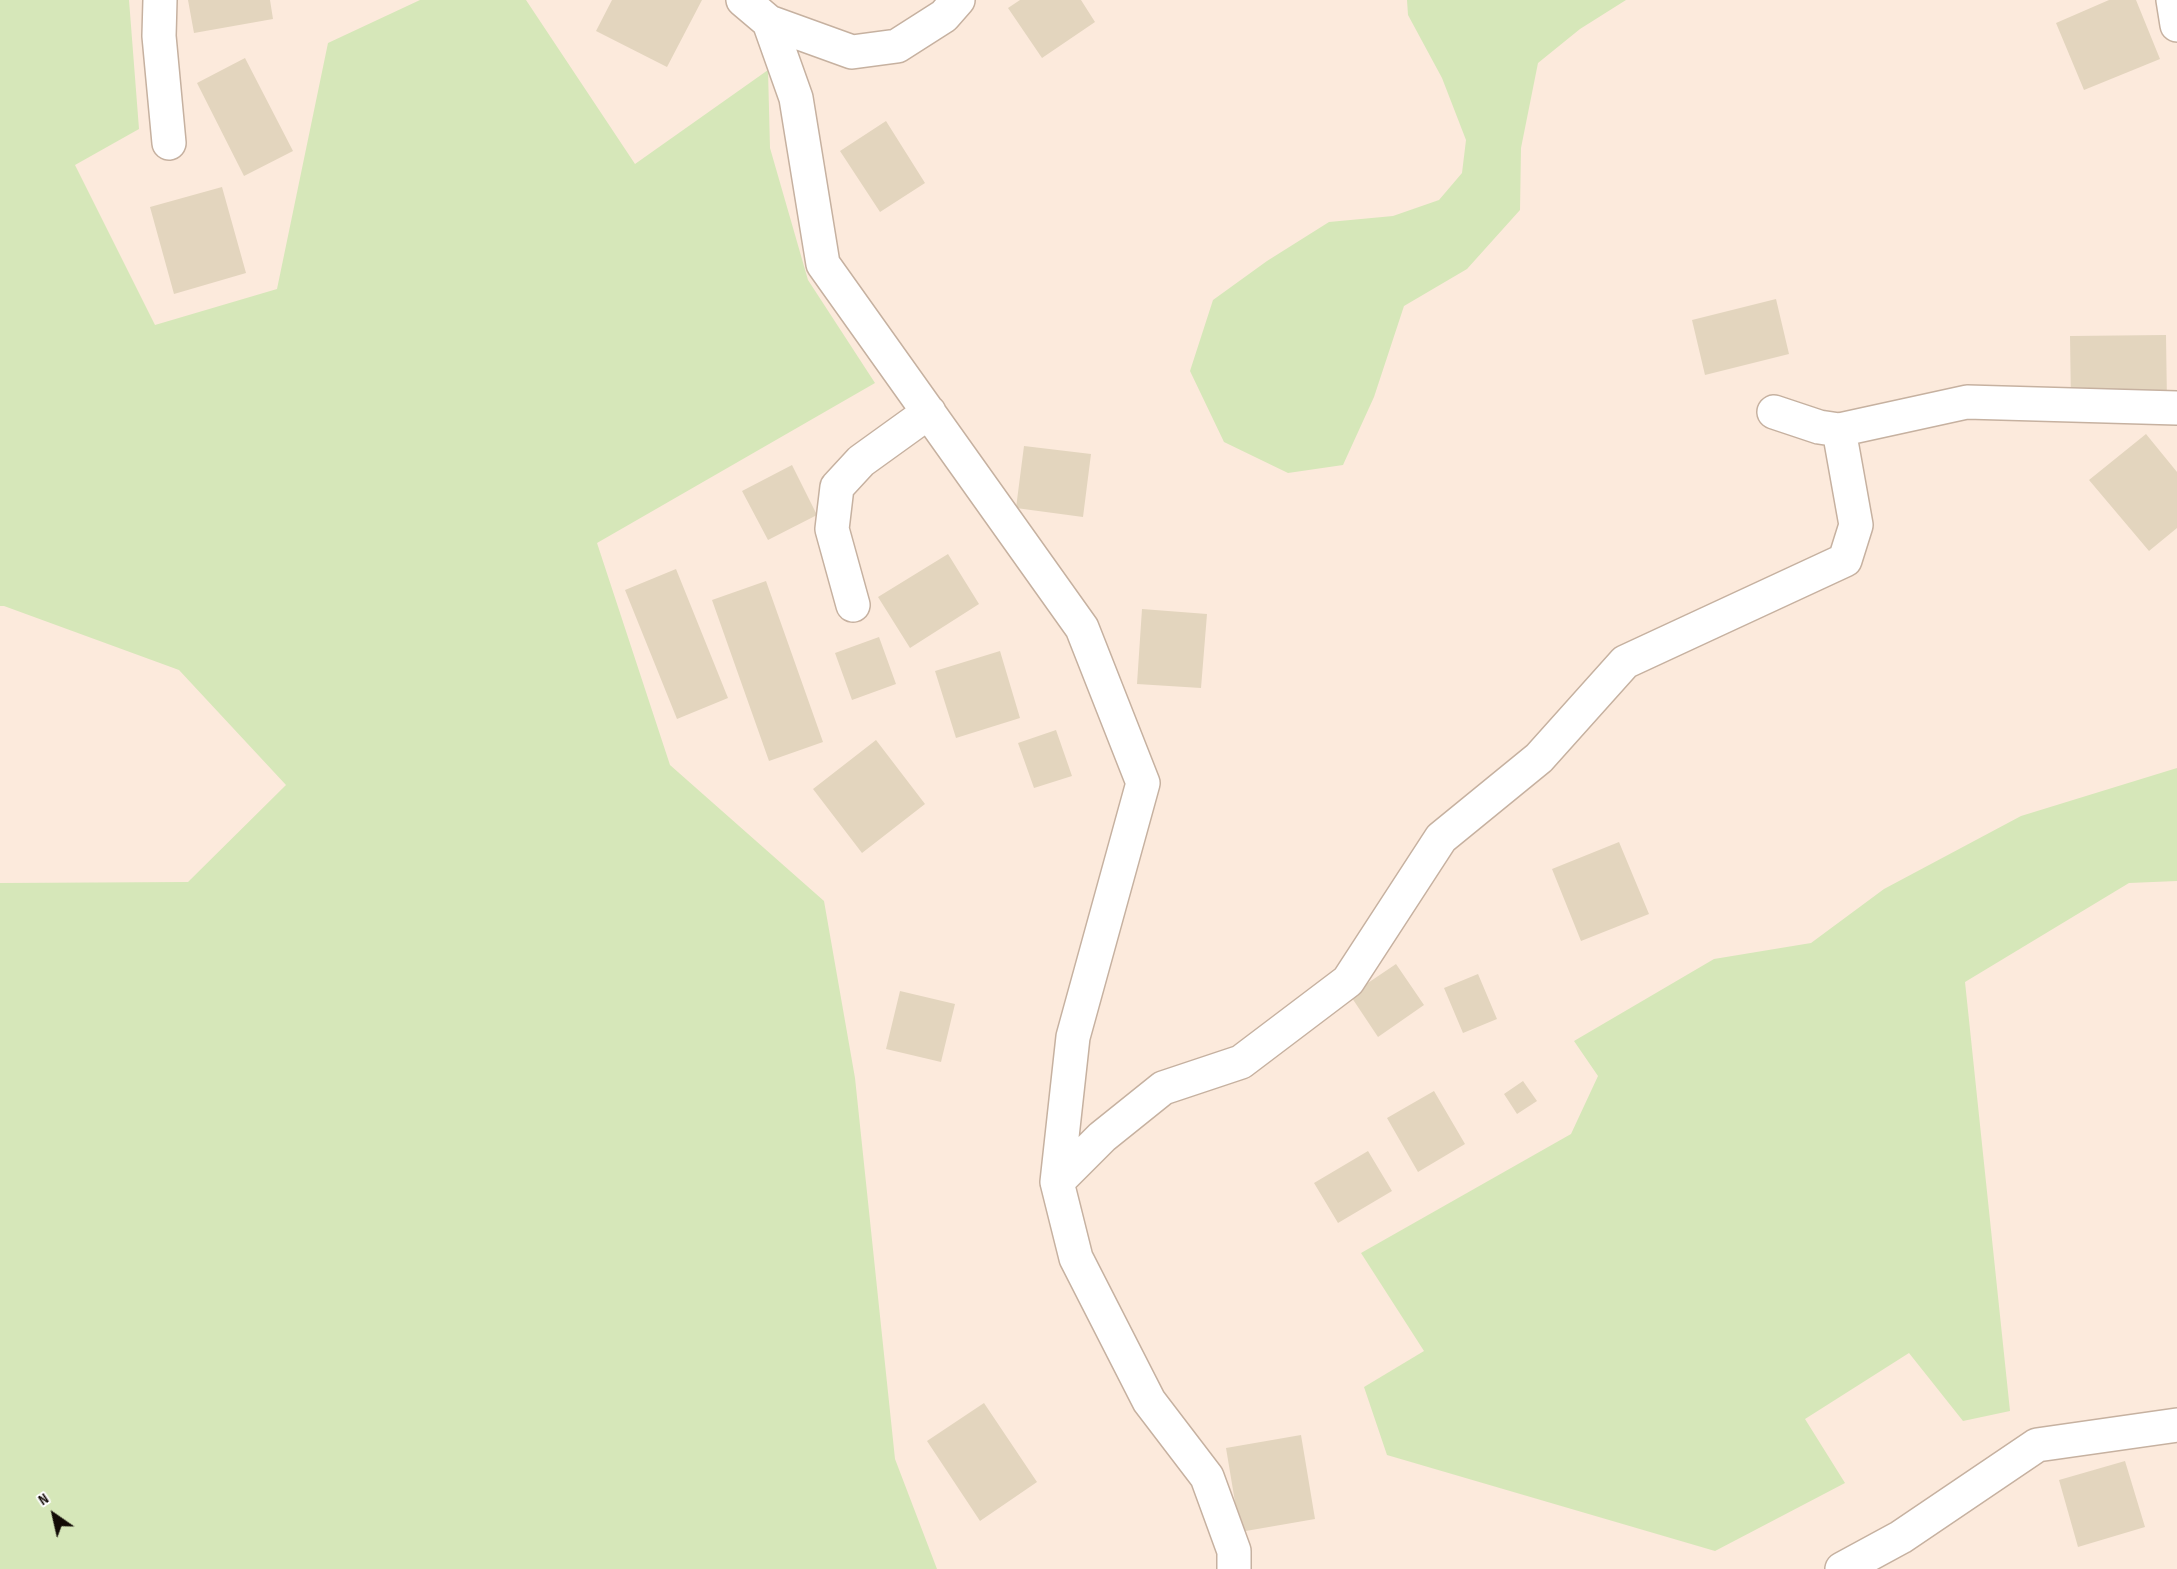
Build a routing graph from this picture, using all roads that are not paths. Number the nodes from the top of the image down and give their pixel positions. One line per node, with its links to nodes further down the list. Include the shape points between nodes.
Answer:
1 (160, 0): 7 (street, via 159,36)
2 (744, 0): 5 (street)
3 (958, 0): 5 (street, via 944,16 897,46 852,52)
4 (2173, 0): 6 (street)
5 (769, 22): 9 (street, via 796,98 823,264)
6 (2177, 25)
7 (169, 142)
8 (2177, 408): 11 (street, via 1967,402)
9 (929, 412): 12 (street, via 861,461 837,487 832,529); 13 (street, via 1082,627 1143,783 1073,1037)
10 (1774, 412): 11 (street)
11 (1839, 430): 13 (street, via 1856,525 1845,560 1625,662 1539,758 1441,838 1348,981 1241,1062 1163,1088 1102,1137)
12 (853, 605)
13 (1057, 1182): 15 (street, via 1076,1258 1149,1401 1207,1477 1234,1551)
14 (2177, 1425): 16 (street, via 2037,1445 1902,1537)
15 (1234, 1569)
16 (1842, 1569)

